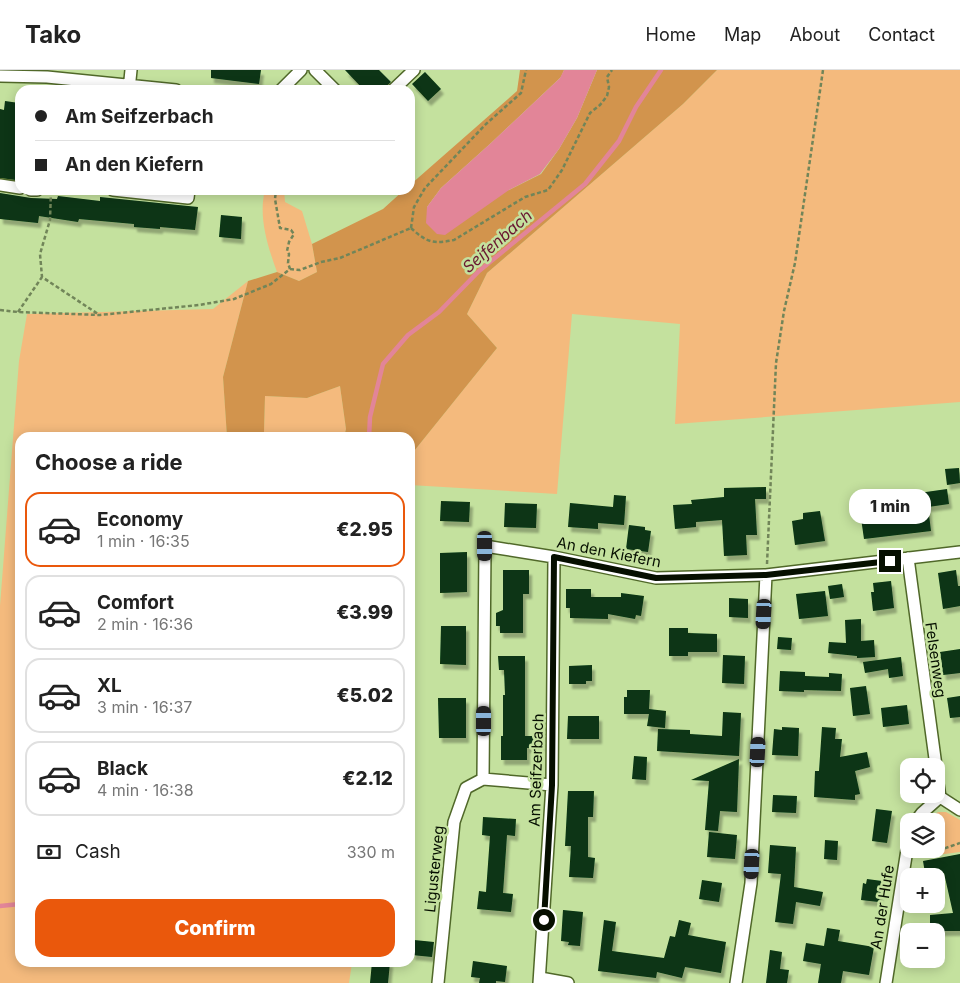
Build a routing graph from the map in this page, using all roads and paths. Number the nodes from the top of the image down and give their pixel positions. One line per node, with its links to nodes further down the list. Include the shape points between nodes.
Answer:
1 (131, 70): 12 (street)
2 (302, 70): 13 (street)
3 (315, 70): 14 (street)
4 (414, 70): 15 (street)
5 (526, 70): 22 (path, via 521,93 486,124 426,188 414,207)
6 (612, 70): 22 (path, via 607,77 607,96 590,113 562,170 548,190 525,197 454,240 430,242)
7 (823, 70): 31 (path, via 795,263 776,363)
8 (48, 74): 9 (street); 10 (street)
9 (0, 76)
10 (59, 84): 11 (street)
11 (76, 85)
12 (129, 85)
13 (286, 85)
14 (330, 85)
15 (398, 85)
16 (0, 185): 17 (street)
17 (15, 187)
18 (51, 195): 24 (path, via 50,220 40,254)
19 (162, 195): 20 (street, via 188,198)
20 (188, 195)
21 (276, 195): 23 (path, via 280,228 294,234 286,251)
22 (412, 228): 23 (path, via 340,258 300,270)
23 (290, 268): 27 (path, via 270,284 234,299 199,306)
24 (42, 277): 26 (path); 27 (path)
25 (0, 310): 26 (path)
26 (18, 312): 27 (path)
27 (100, 315)
28 (960, 552): 30 (street, An den Kiefern)
29 (554, 557): 31 (street, An den Kiefern, via 656,578); 33 (street, An den Kiefern, via 485,546); 34 (street, Am Seifzerbach)
30 (908, 558): 31 (street, An den Kiefern); 32 (street, Felsenweg)
31 (766, 575): 45 (street, via 751,882)
32 (935, 758)
33 (483, 779): 34 (street); 43 (street, Ligusterweg, via 466,788 454,822)
34 (552, 785): 42 (street, Am Seifzerbach)
35 (945, 800): 37 (street)
36 (933, 803): 38 (street)
37 (960, 810)
38 (922, 813)
39 (960, 843): 40 (path)
40 (945, 848)
41 (906, 858): 46 (street, An der Hufe)
42 (540, 980): 44 (street)
43 (438, 983)
44 (568, 983)
45 (736, 983)
46 (886, 983)

